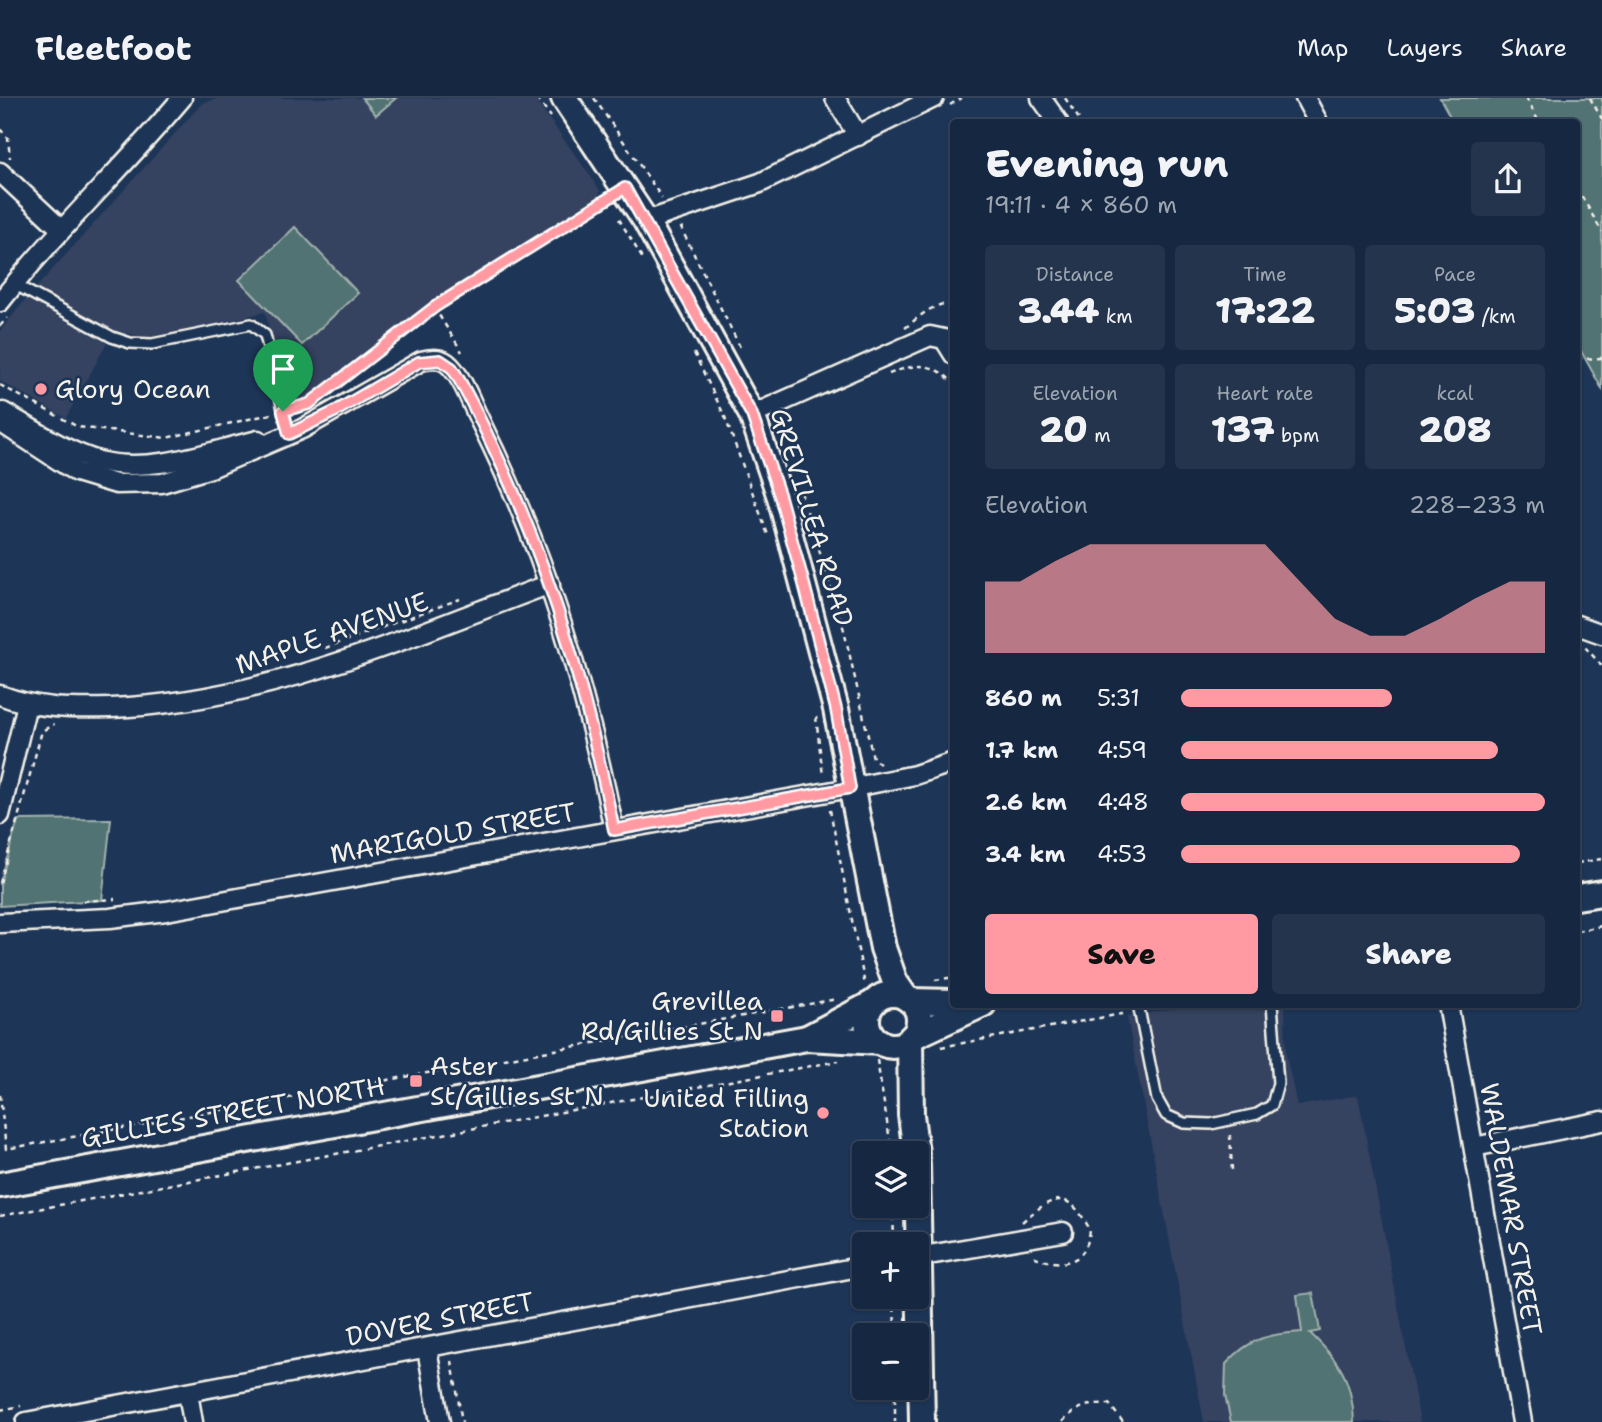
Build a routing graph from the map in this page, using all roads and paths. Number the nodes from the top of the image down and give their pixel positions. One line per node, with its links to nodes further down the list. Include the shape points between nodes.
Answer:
1 (182, 98): 23 (street)
2 (564, 98): 19 (street, GREVILLEA ROAD)
3 (594, 98): 21 (path)
4 (835, 98): 17 (street)
5 (934, 98): 17 (street)
6 (1041, 98): 11 (street)
7 (1065, 98): 12 (path)
8 (1305, 98): 13 (street)
9 (1526, 98): 14 (path)
10 (1590, 98): 15 (path)
11 (1056, 119)
12 (1079, 119)
13 (1316, 119)
14 (1537, 119)
15 (1602, 119)
16 (0, 129): 18 (path, via 8,138)
17 (858, 136): 22 (street, via 760,183)
18 (5, 167): 23 (street)
19 (625, 188): 22 (street, GREVILLEA ROAD); 38 (path, via 436,306 309,404)
20 (1580, 193): 25 (path)
21 (663, 200)
22 (634, 223): 26 (path); 39 (street, GREVILLEA ROAD)
23 (60, 228): 27 (street)
24 (681, 228): 31 (path)
25 (1602, 232)
26 (648, 269)
27 (14, 284): 28 (street); 38 (lane, via 130,343 152,344 251,324 265,335)
28 (0, 302)
29 (691, 348): 43 (path, via 725,417)
30 (950, 349): 39 (street, via 944,339 933,335)
31 (742, 351)
32 (1580, 359): 33 (path)
33 (1602, 359)
34 (886, 375): 35 (path, via 919,364 936,368)
35 (950, 380)
36 (0, 385): 38 (path, via 78,427 166,438)
37 (0, 411): 41 (street, via 87,456 126,465 154,464)
38 (283, 411): 41 (lane)
39 (752, 415): 58 (street, GREVILLEA ROAD, via 804,584 836,709)
40 (0, 422): 41 (street, via 67,468 101,481 131,485 184,478)
41 (289, 434): 44 (street, via 416,364 437,359 452,368 475,411)
42 (800, 491): 56 (path, via 844,629 873,758)
43 (772, 547)
44 (551, 584): 52 (street, MAPLE AVENUE, via 322,669 243,692 158,706); 61 (street, via 590,713)
45 (460, 599): 49 (path)
46 (1580, 626): 47 (street)
47 (1602, 634)
48 (1580, 644): 50 (path)
49 (317, 651)
50 (1602, 666)
51 (0, 695): 52 (street, MAPLE AVENUE)
52 (27, 704): 60 (street)
53 (816, 716): 57 (path)
54 (52, 724): 64 (path, via 42,731)
55 (950, 763): 58 (street, MARIGOLD STREET)
56 (881, 766)
57 (823, 777)
58 (850, 788): 61 (street, MARIGOLD STREET); 69 (street, GREVILLEA ROAD)
59 (830, 807): 74 (path)
60 (0, 815)
61 (614, 830): 70 (street, MARIGOLD STREET, via 166,911)
62 (1602, 859): 63 (path)
63 (1580, 863)
64 (0, 883)
65 (1602, 892): 66 (street)
66 (1580, 896)
67 (127, 898): 68 (path)
68 (76, 902)
69 (874, 914): 74 (street, GREVILLEA ROAD, via 880,979); 75 (street, GREVILLEA ROAD, via 888,965)
70 (0, 923)
71 (1602, 926): 72 (path)
72 (1580, 930)
73 (844, 998): 86 (path, via 6,1149)
74 (872, 999): 75 (street, GILLIES STREET NORTH, via 890,994); 82 (street, GILLIES STREET NORTH); 84 (street, via 868,1024)
75 (908, 999): 76 (street, GILLIES STREET NORTH); 83 (street, via 919,1021)
76 (950, 1002)
77 (976, 1008): 83 (street, GILLIES STREET NORTH)
78 (1133, 1008): 83 (path)
79 (1139, 1008): 80 (lane, via 1158,1104 1175,1120 1203,1124 1256,1114 1273,1103 1278,1083)
80 (1272, 1008)
81 (1449, 1008): 92 (street, WALDEMAR STREET)
82 (807, 1038): 84 (street, GILLIES STREET NORTH); 94 (street, GILLIES STREET NORTH)
83 (919, 1042): 84 (street, GILLIES STREET NORTH); 87 (street)
84 (880, 1047): 87 (street); 90 (path)
85 (848, 1059): 95 (path)
86 (0, 1095)
87 (911, 1115): 91 (street)
88 (1602, 1121): 92 (street)
89 (1230, 1135): 93 (path)
90 (891, 1141)
91 (914, 1141)
92 (1474, 1147): 114 (street, WALDEMAR STREET)
93 (1232, 1171)
94 (0, 1185)
95 (0, 1216)
96 (1023, 1222): 98 (path, via 1047,1201 1064,1199 1078,1207 1090,1230 1077,1259 1054,1264)
97 (1063, 1232): 99 (street)
98 (1026, 1253)
99 (929, 1254)
100 (852, 1268): 102 (street, DOVER STREET)
101 (919, 1309): 111 (street)
102 (427, 1349): 104 (street, DOVER STREET); 108 (street)
103 (451, 1361): 109 (path)
104 (188, 1393): 106 (street, DOVER STREET); 107 (street)
105 (895, 1400): 110 (path)
106 (26, 1422)
107 (193, 1422)
108 (440, 1422)
109 (462, 1422)
110 (895, 1422)
111 (922, 1422)
112 (1062, 1422): 113 (path, via 1092,1403 1109,1404)
113 (1123, 1422)
114 (1522, 1422)

